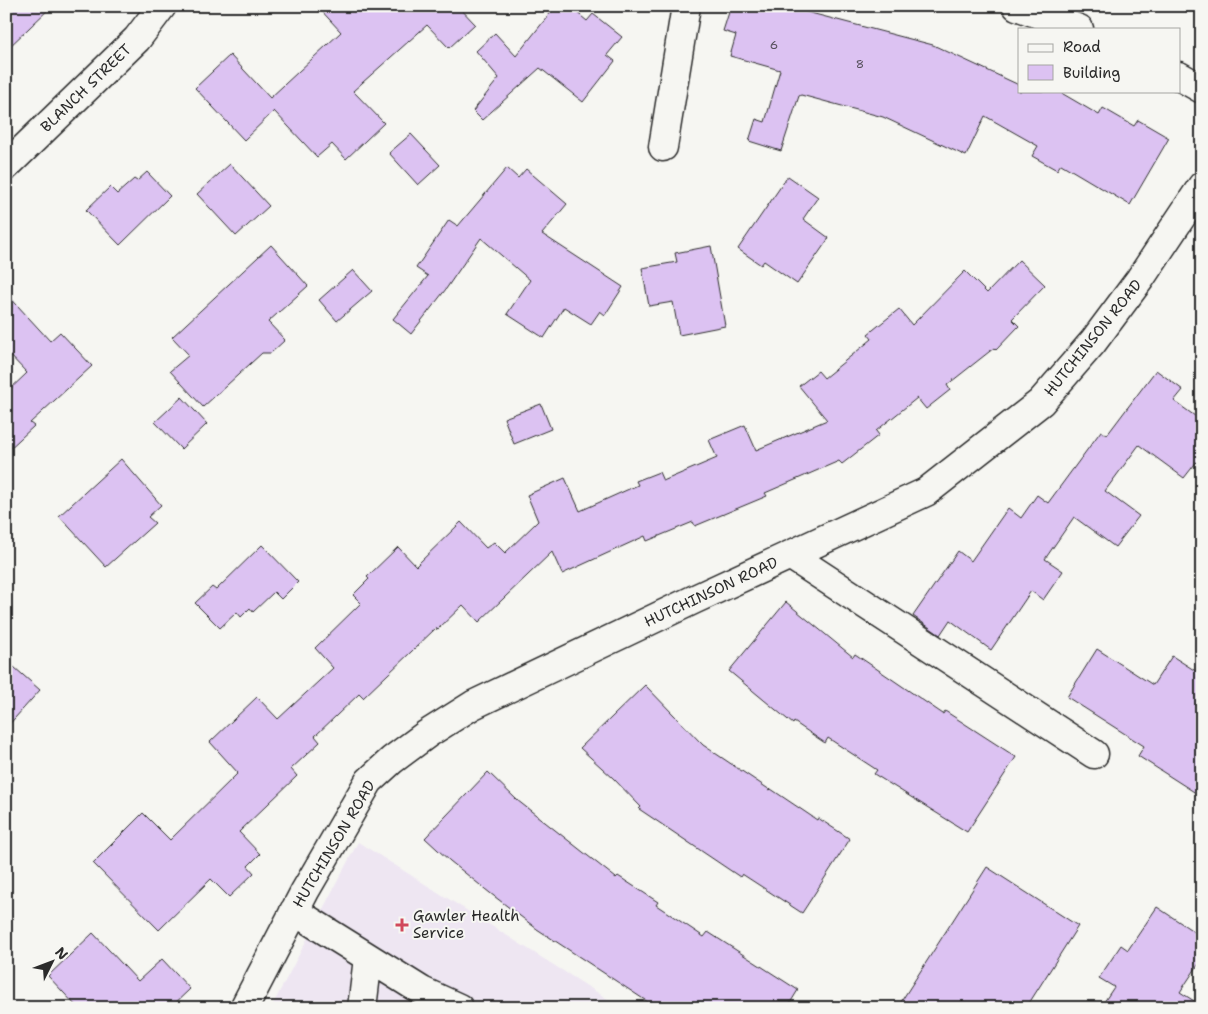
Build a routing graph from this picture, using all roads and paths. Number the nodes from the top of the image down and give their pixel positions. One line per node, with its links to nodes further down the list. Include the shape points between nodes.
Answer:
1 (162, 6): 8 (street, BLANCH STREET, via 137,39)
2 (686, 6): 7 (street)
3 (1017, 6): 4 (street)
4 (1076, 28)
5 (1180, 77): 6 (street)
6 (1202, 89)
7 (663, 147)
8 (6, 166)
9 (1202, 186): 10 (street, HUTCHINSON ROAD, via 1140,279 1042,402 926,492)
10 (790, 555): 11 (street); 12 (street, HUTCHINSON ROAD, via 473,705 427,734 369,781)
11 (1094, 754)
12 (294, 911): 13 (street); 14 (street, HUTCHINSON ROAD)
13 (368, 958): 15 (street); 16 (street, via 422,991)
14 (244, 1008)
15 (362, 1008)
16 (459, 1008)

